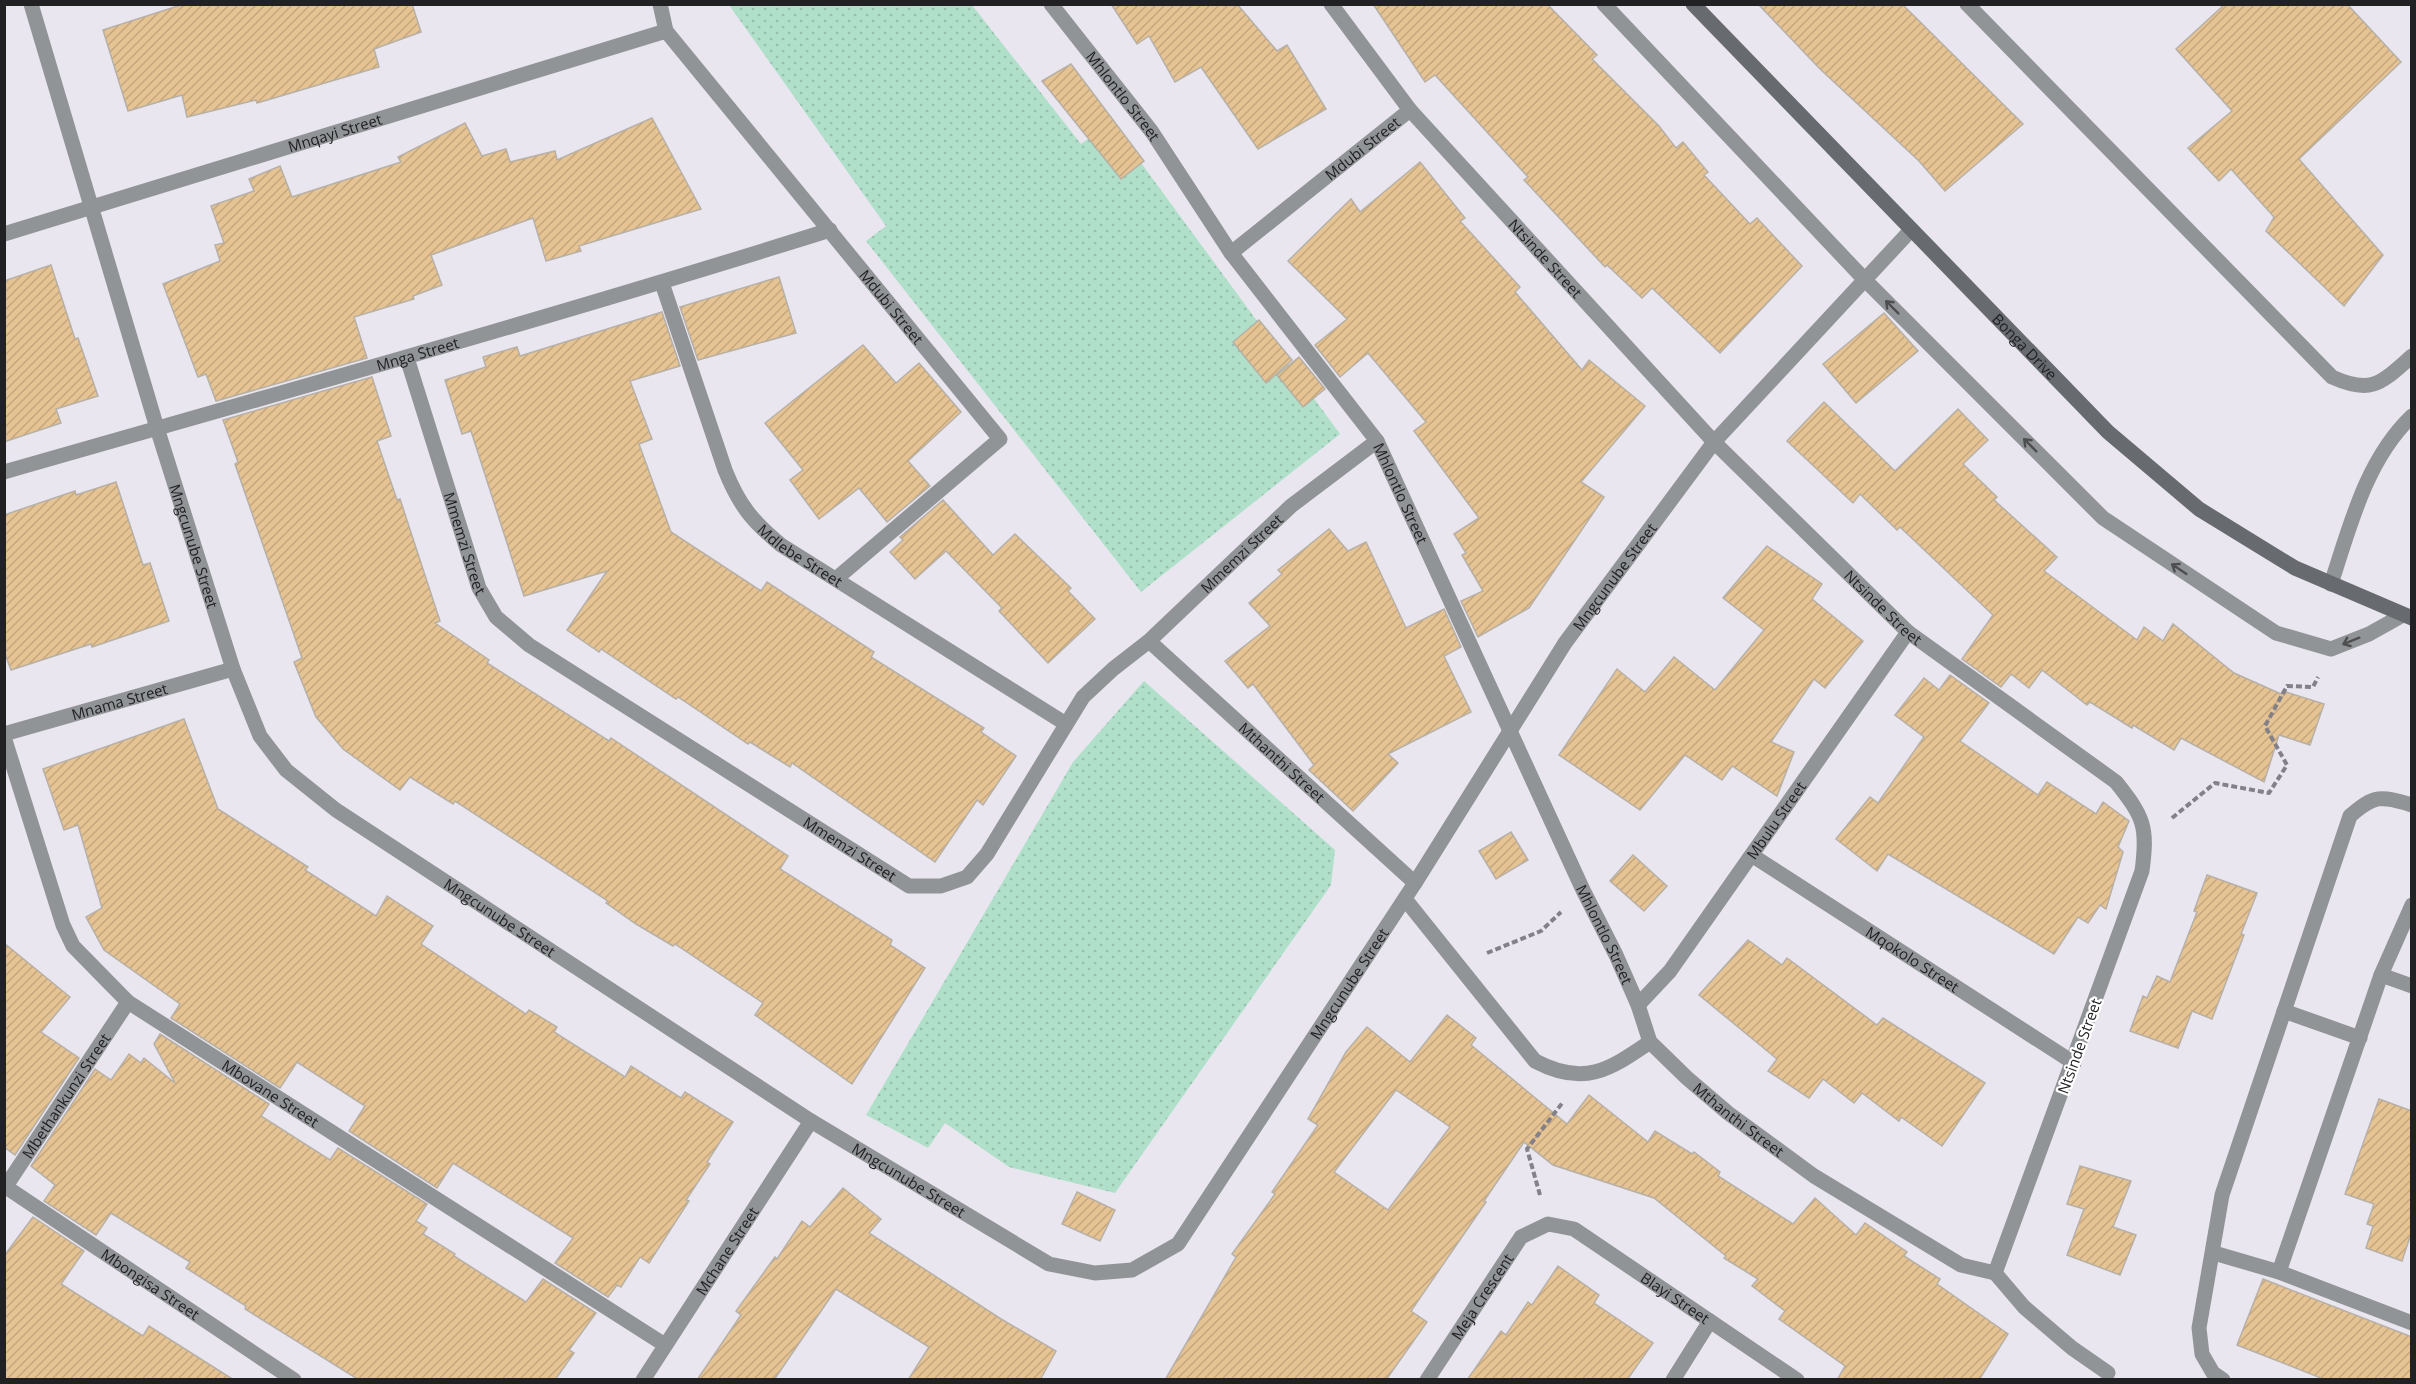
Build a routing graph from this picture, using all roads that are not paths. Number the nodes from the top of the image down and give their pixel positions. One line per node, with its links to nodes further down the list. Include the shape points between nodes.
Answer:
1 (31, 4): 10 (street, Mngcunube Street)
2 (660, 4): 8 (street, Mdubi Street)
3 (1051, 4): 14 (street, Mhlontlo Street, via 1152,132)
4 (1331, 4): 9 (street, Ntsinde Street)
5 (1604, 4): 15 (street)
6 (1693, 4): 12 (street, Bonga Drive)
7 (1967, 4): 17 (street, via 2332,377 2353,386 2374,385)
8 (666, 31): 10 (street, Mnqayi Street); 11 (street, Mdubi Street)
9 (1410, 110): 14 (street, Mdubi Street); 22 (street, Ntsinde Street)
10 (93, 208): 13 (street, Mnqayi Street); 20 (street, Mngcunube Street)
11 (830, 230): 16 (street, Mnga Street); 24 (street, Mdubi Street, via 1000,439)
12 (1911, 230): 15 (street, Mngcunube Street); 25 (street, Bonga Drive, via 2108,432 2199,509 2295,568)
13 (4, 234)
14 (1231, 253): 21 (street, Mhlontlo Street)
15 (1864, 280): 22 (street, Mngcunube Street); 26 (street, one-way to 15, via 2331,649 2276,633 2103,518)
16 (662, 283): 18 (street, Mnga Street); 24 (street, Mdlebe Street, via 736,497 754,523 781,545)
17 (2412, 356)
18 (407, 358): 20 (street, Mnga Street); 30 (street, Mmemzi Street, via 479,588 496,617 529,645 909,886 941,886 967,877 987,854)
19 (2412, 416): 25 (street, via 2400,427 2362,489)
20 (157, 428): 23 (street, Mnga Street); 29 (street, Mngcunube Street)
21 (1377, 441): 28 (street, Mmemzi Street, via 1291,506); 31 (street, Mhlontlo Street)
22 (1714, 442): 27 (street, Ntsinde Street); 31 (street, Mngcunube Street, via 1565,643)
23 (4, 472)
24 (837, 578): 30 (street, Mdlebe Street)
25 (2331, 584): 26 (street, Bonga Drive)
26 (2407, 616)
27 (1908, 632): 34 (street, Mbulu Street); 45 (street, Ntsinde Street, via 2116,782 2138,810 2146,840 2142,871)
28 (1149, 641): 30 (street, Mmemzi Street, via 1083,697); 35 (street, Mthanthi Street)
29 (234, 669): 32 (street, Mnama Street); 46 (street, Mngcunube Street, via 260,736 286,770 336,810)
30 (1066, 724)
31 (1510, 732): 35 (street, Mngcunube Street); 41 (street, Mhlontlo Street)
32 (4, 736): 40 (street, Mbovane Street, via 63,925 73,946)
33 (2412, 805): 42 (street, via 2382,796 2365,803 2350,816)
34 (1753, 856): 41 (street, Mbulu Street, via 1670,971); 45 (street, Mqokolo Street)
35 (1415, 883): 36 (street, Mngcunube Street)
36 (1405, 899): 44 (street, via 1535,1061 1552,1070 1583,1075 1609,1069); 46 (street, Mngcunube Street, via 1178,1244 1132,1270 1095,1273 1049,1264)
37 (2412, 905): 38 (street)
38 (2381, 975): 39 (street); 43 (street)
39 (2412, 986)
40 (128, 1002): 47 (street, Mbethankunzi Street); 54 (street, Mbovane Street)
41 (1638, 1005): 44 (street, Mhlontlo Street)
42 (2284, 1011): 43 (street); 49 (street, via 2222,1195)
43 (2360, 1038): 50 (street)
44 (1650, 1042): 51 (street, Mthanthi Street, via 1728,1113 1814,1176 1961,1265)
45 (2074, 1063): 51 (street, Ntsinde Street)
46 (811, 1121): 54 (street, Mchane Street)
47 (5, 1188): 56 (street, Mbongisa Street)
48 (1548, 1224): 52 (street, Blayi Street, via 1574,1229); 58 (street, Meja Crescent, via 1521,1237)
49 (2214, 1253): 50 (street); 61 (street, via 2199,1328 2202,1353 2213,1373)
50 (2279, 1272): 53 (street)
51 (1995, 1273): 55 (street, via 2024,1307)
52 (1710, 1321): 59 (street); 60 (street, Blayi Street)
53 (2412, 1323)
54 (665, 1345): 57 (street, Mchane Street)
55 (2108, 1373)
56 (294, 1380)
57 (642, 1380)
58 (1427, 1380)
59 (1673, 1380)
60 (1797, 1380)
61 (2223, 1380)

